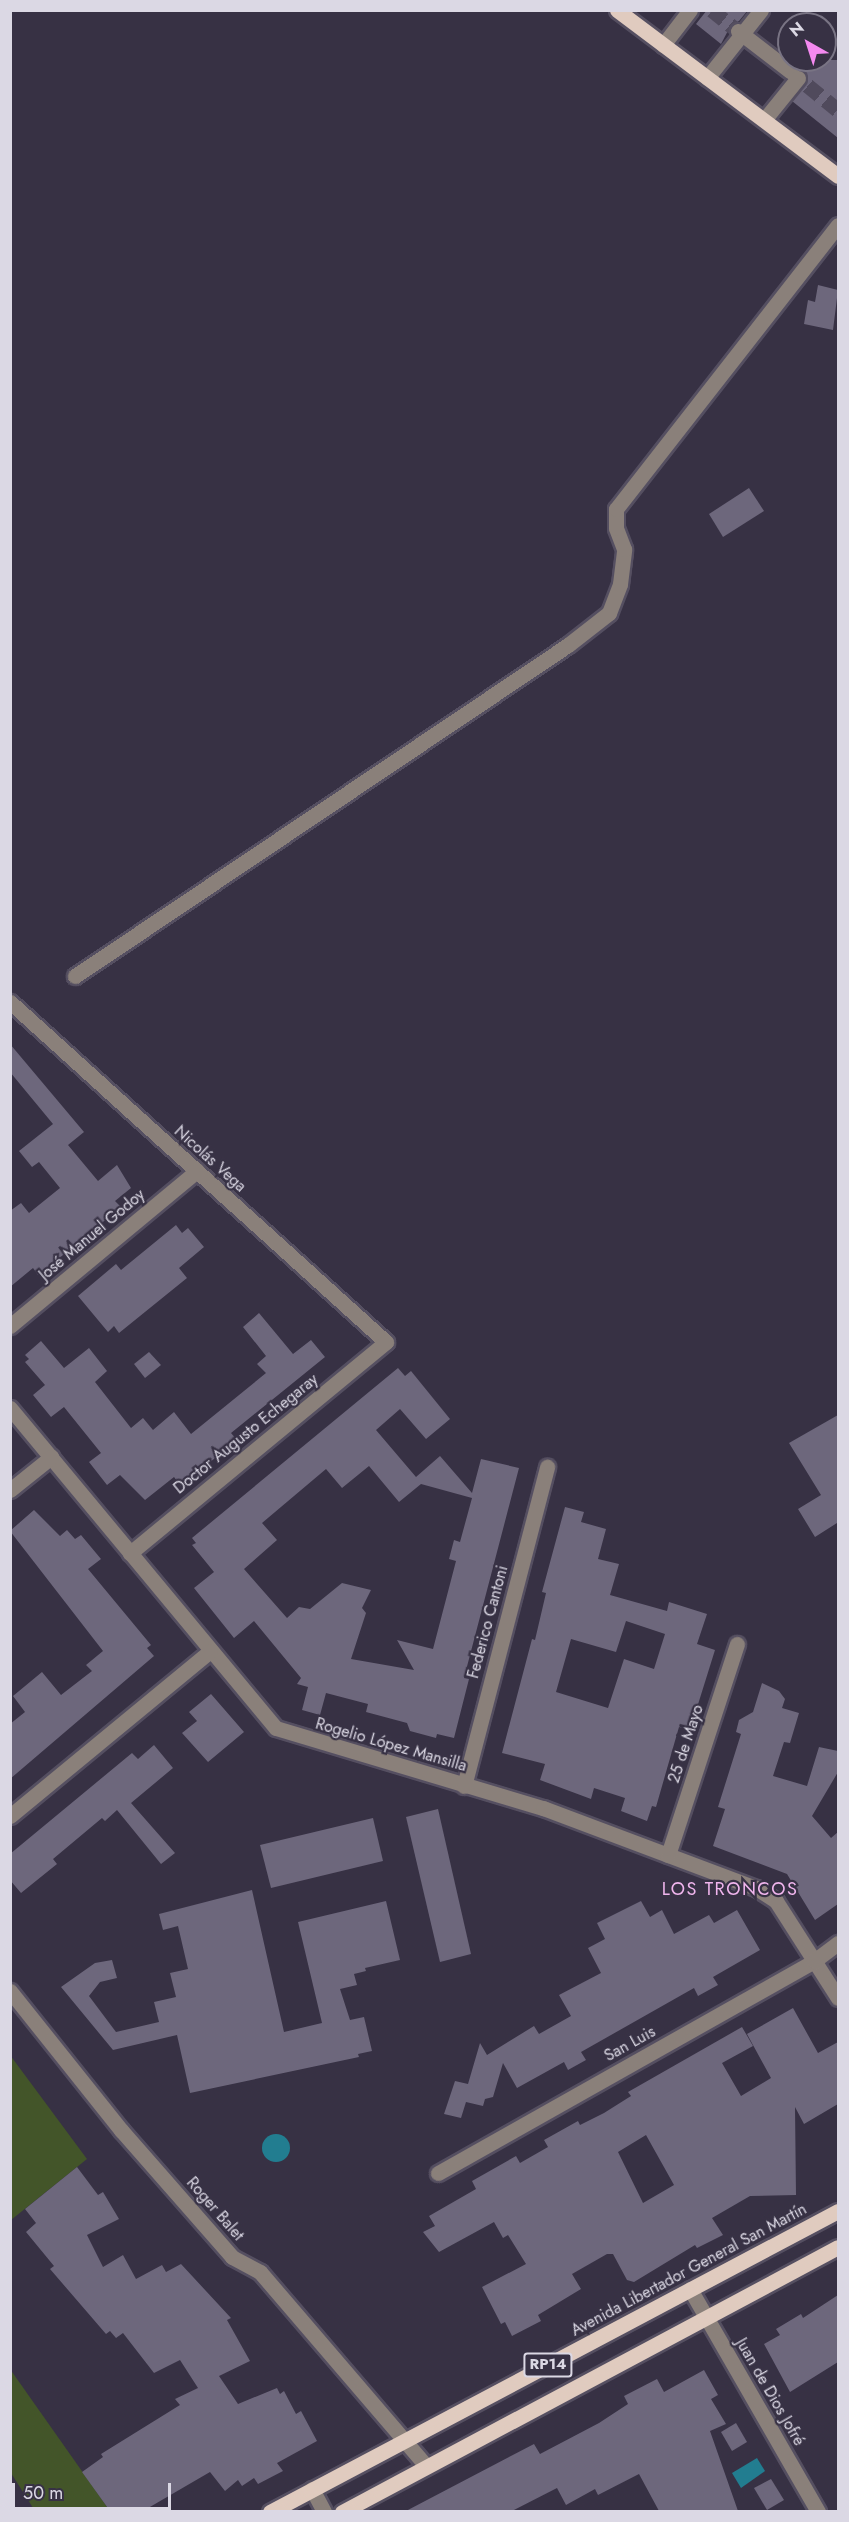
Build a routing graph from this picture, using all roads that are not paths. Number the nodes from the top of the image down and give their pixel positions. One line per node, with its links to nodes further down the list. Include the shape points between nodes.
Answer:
1 (617, 10): 5 (main road)
2 (690, 10): 5 (street)
3 (761, 10): 4 (street)
4 (740, 33): 6 (street); 7 (street, via 794,74)
5 (663, 45): 6 (main road)
6 (707, 78): 7 (main road)
7 (764, 120): 8 (main road)
8 (838, 176)
9 (838, 225): 10 (street, via 616,509 616,528 624,549 620,584 609,613 558,652)
10 (75, 976)
11 (10, 1002): 12 (street, Nicolás Vega)
12 (197, 1171): 13 (street, José Manuel Godoy); 14 (street, Nicolás Vega)
13 (10, 1326)
14 (386, 1342): 19 (street, Doctor Augusto Echegaray)
15 (10, 1408): 16 (street, Rogelio López Mansilla)
16 (51, 1457): 18 (street); 19 (street, Rogelio López Mansilla)
17 (547, 1467): 22 (street, Federico Cantoni)
18 (10, 1490)
19 (130, 1553): 21 (street, Rogelio López Mansilla)
20 (737, 1644): 24 (street, 25 de Mayo)
21 (210, 1651): 22 (street, Rogelio López Mansilla, via 270,1723 284,1732); 23 (street)
22 (464, 1786): 24 (street, Rogelio López Mansilla, via 543,1809)
23 (10, 1816)
24 (668, 1855): 26 (street, Rogelio López Mansilla, via 772,1897)
25 (838, 1943): 26 (street, San Luis)
26 (814, 1961): 28 (street, Rogelio López Mansilla); 29 (street, San Luis)
27 (10, 1991): 34 (street, Roger Balet, via 128,2139 232,2257 260,2272)
28 (838, 1998)
29 (438, 2173)
30 (838, 2211): 32 (main road, Avenida Libertador General San Martín / RP14)
31 (838, 2247): 33 (main road, RP14)
32 (690, 2289): 33 (street, Juan de Dios Jofré); 34 (main road, Avenida Libertador General San Martín / RP14)
33 (706, 2317): 35 (main road, RP14); 40 (street, Juan de Dios Jofré)
34 (405, 2441): 35 (street, Roger Balet); 36 (main road, Avenida Libertador General San Martín / RP14)
35 (426, 2466): 39 (main road, RP14)
36 (312, 2489): 37 (main road, Avenida Libertador General San Martín / RP14); 38 (street)
37 (270, 2511)
38 (324, 2511)
39 (342, 2511)
40 (818, 2511)

